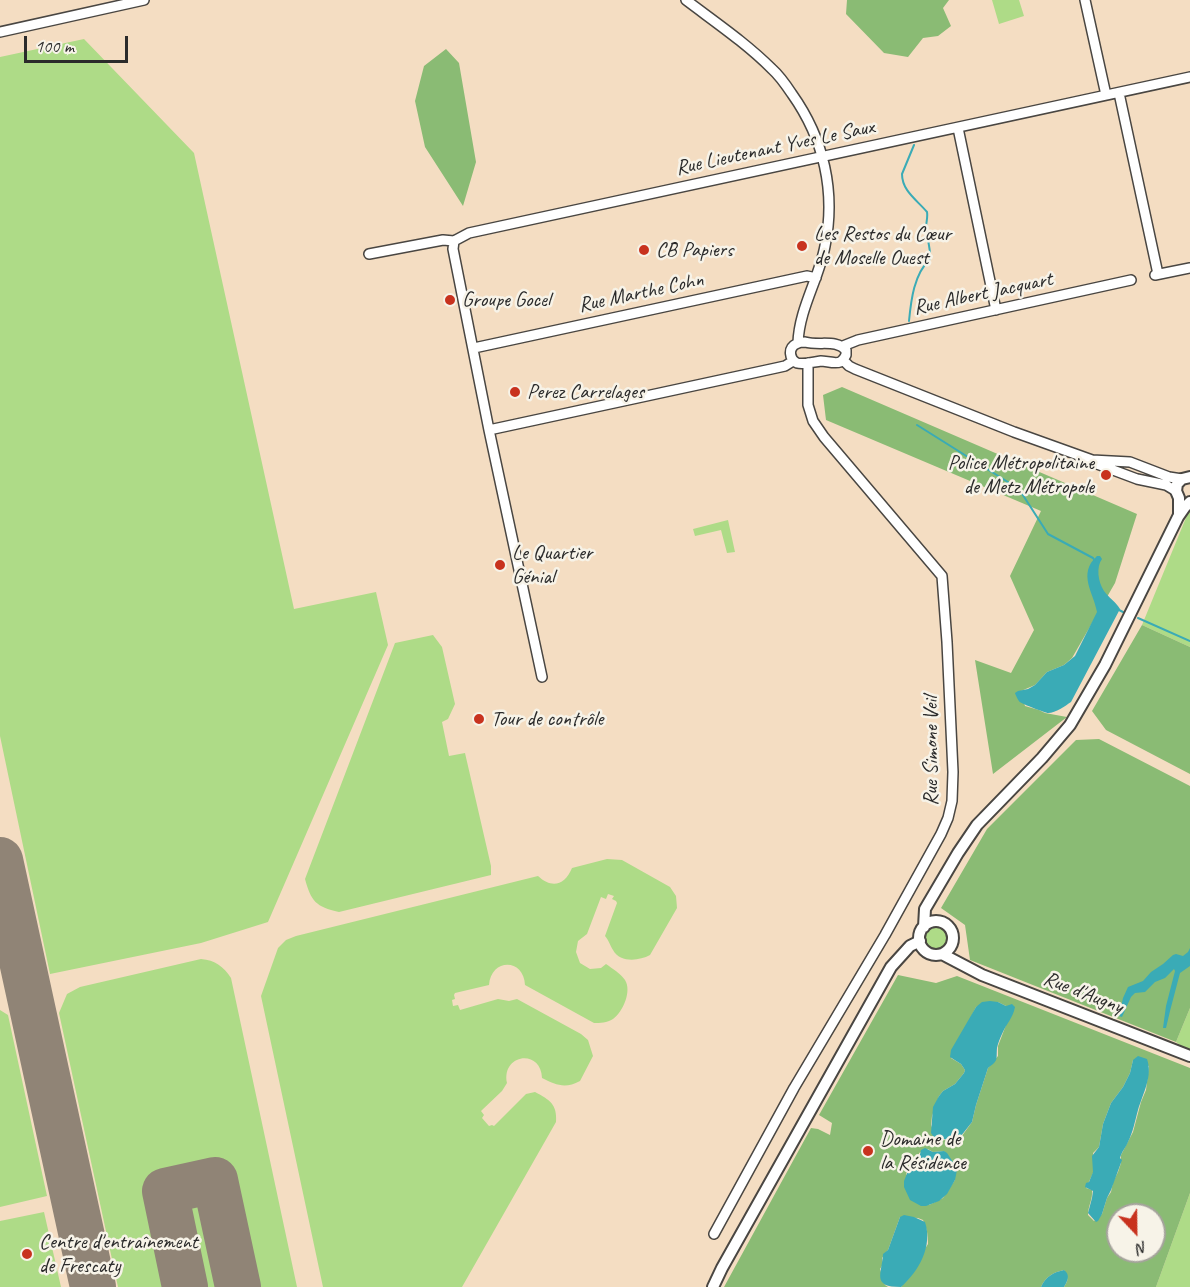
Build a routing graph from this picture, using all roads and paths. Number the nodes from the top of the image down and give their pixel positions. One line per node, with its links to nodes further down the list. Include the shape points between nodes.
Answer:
1 (144, 0): 4 (street)
2 (686, 0): 9 (street, via 774,71 798,102)
3 (1085, 0): 7 (street)
4 (0, 32)
5 (1190, 77): 6 (street, Rue Lieutenant Yves Le Saux)
6 (1119, 93): 7 (street, Rue Lieutenant Yves Le Saux); 12 (street, via 1157,275)
7 (1106, 95): 8 (street, Rue Lieutenant Yves Le Saux)
8 (958, 128): 9 (street, Rue Lieutenant Yves Le Saux); 15 (street)
9 (823, 156): 10 (street, Rue Lieutenant Yves Le Saux, via 469,233); 13 (street, via 828,228)
10 (454, 241): 11 (street, Rue Lieutenant Yves Le Saux); 18 (street)
11 (369, 254)
12 (1190, 268)
13 (816, 278): 16 (street, via 799,325); 18 (street, Rue Marthe Cohn, via 807,276)
14 (1131, 280): 15 (street, Rue Albert Jacquart)
15 (996, 310): 17 (street, Rue Albert Jacquart)
16 (798, 343): 17 (street); 20 (street, via 791,350)
17 (843, 346): 19 (street)
18 (474, 348): 22 (street)
19 (843, 360): 21 (street); 23 (street, via 855,369)
20 (794, 361): 21 (street); 22 (street, via 776,369)
21 (808, 363): 37 (street, Rue Simone Veil, via 808,405 813,421 942,576 952,801 936,844)
22 (489, 430): 28 (street)
23 (1092, 460): 24 (street); 25 (street)
24 (1130, 462): 25 (street); 26 (street, via 1169,477)
25 (1125, 474): 27 (street, via 1166,485)
26 (1187, 476): 27 (main road, via 1177,484)
27 (1184, 498): 29 (main road, via 1105,665 1070,725 977,825)
28 (542, 677)
29 (934, 893): 30 (main road, via 934,909); 31 (main road, via 925,909)
30 (940, 922): 31 (main road); 33 (main road, via 951,930)
31 (924, 927): 32 (main road)
32 (923, 946): 34 (main road, via 933,955); 38 (main road, via 910,946 891,967)
33 (951, 946): 34 (main road); 35 (main road)
34 (942, 954): 35 (main road, Rue d'Augny)
35 (963, 965): 36 (main road, Rue d'Augny)
36 (1190, 1056)
37 (714, 1234)
38 (713, 1287)

